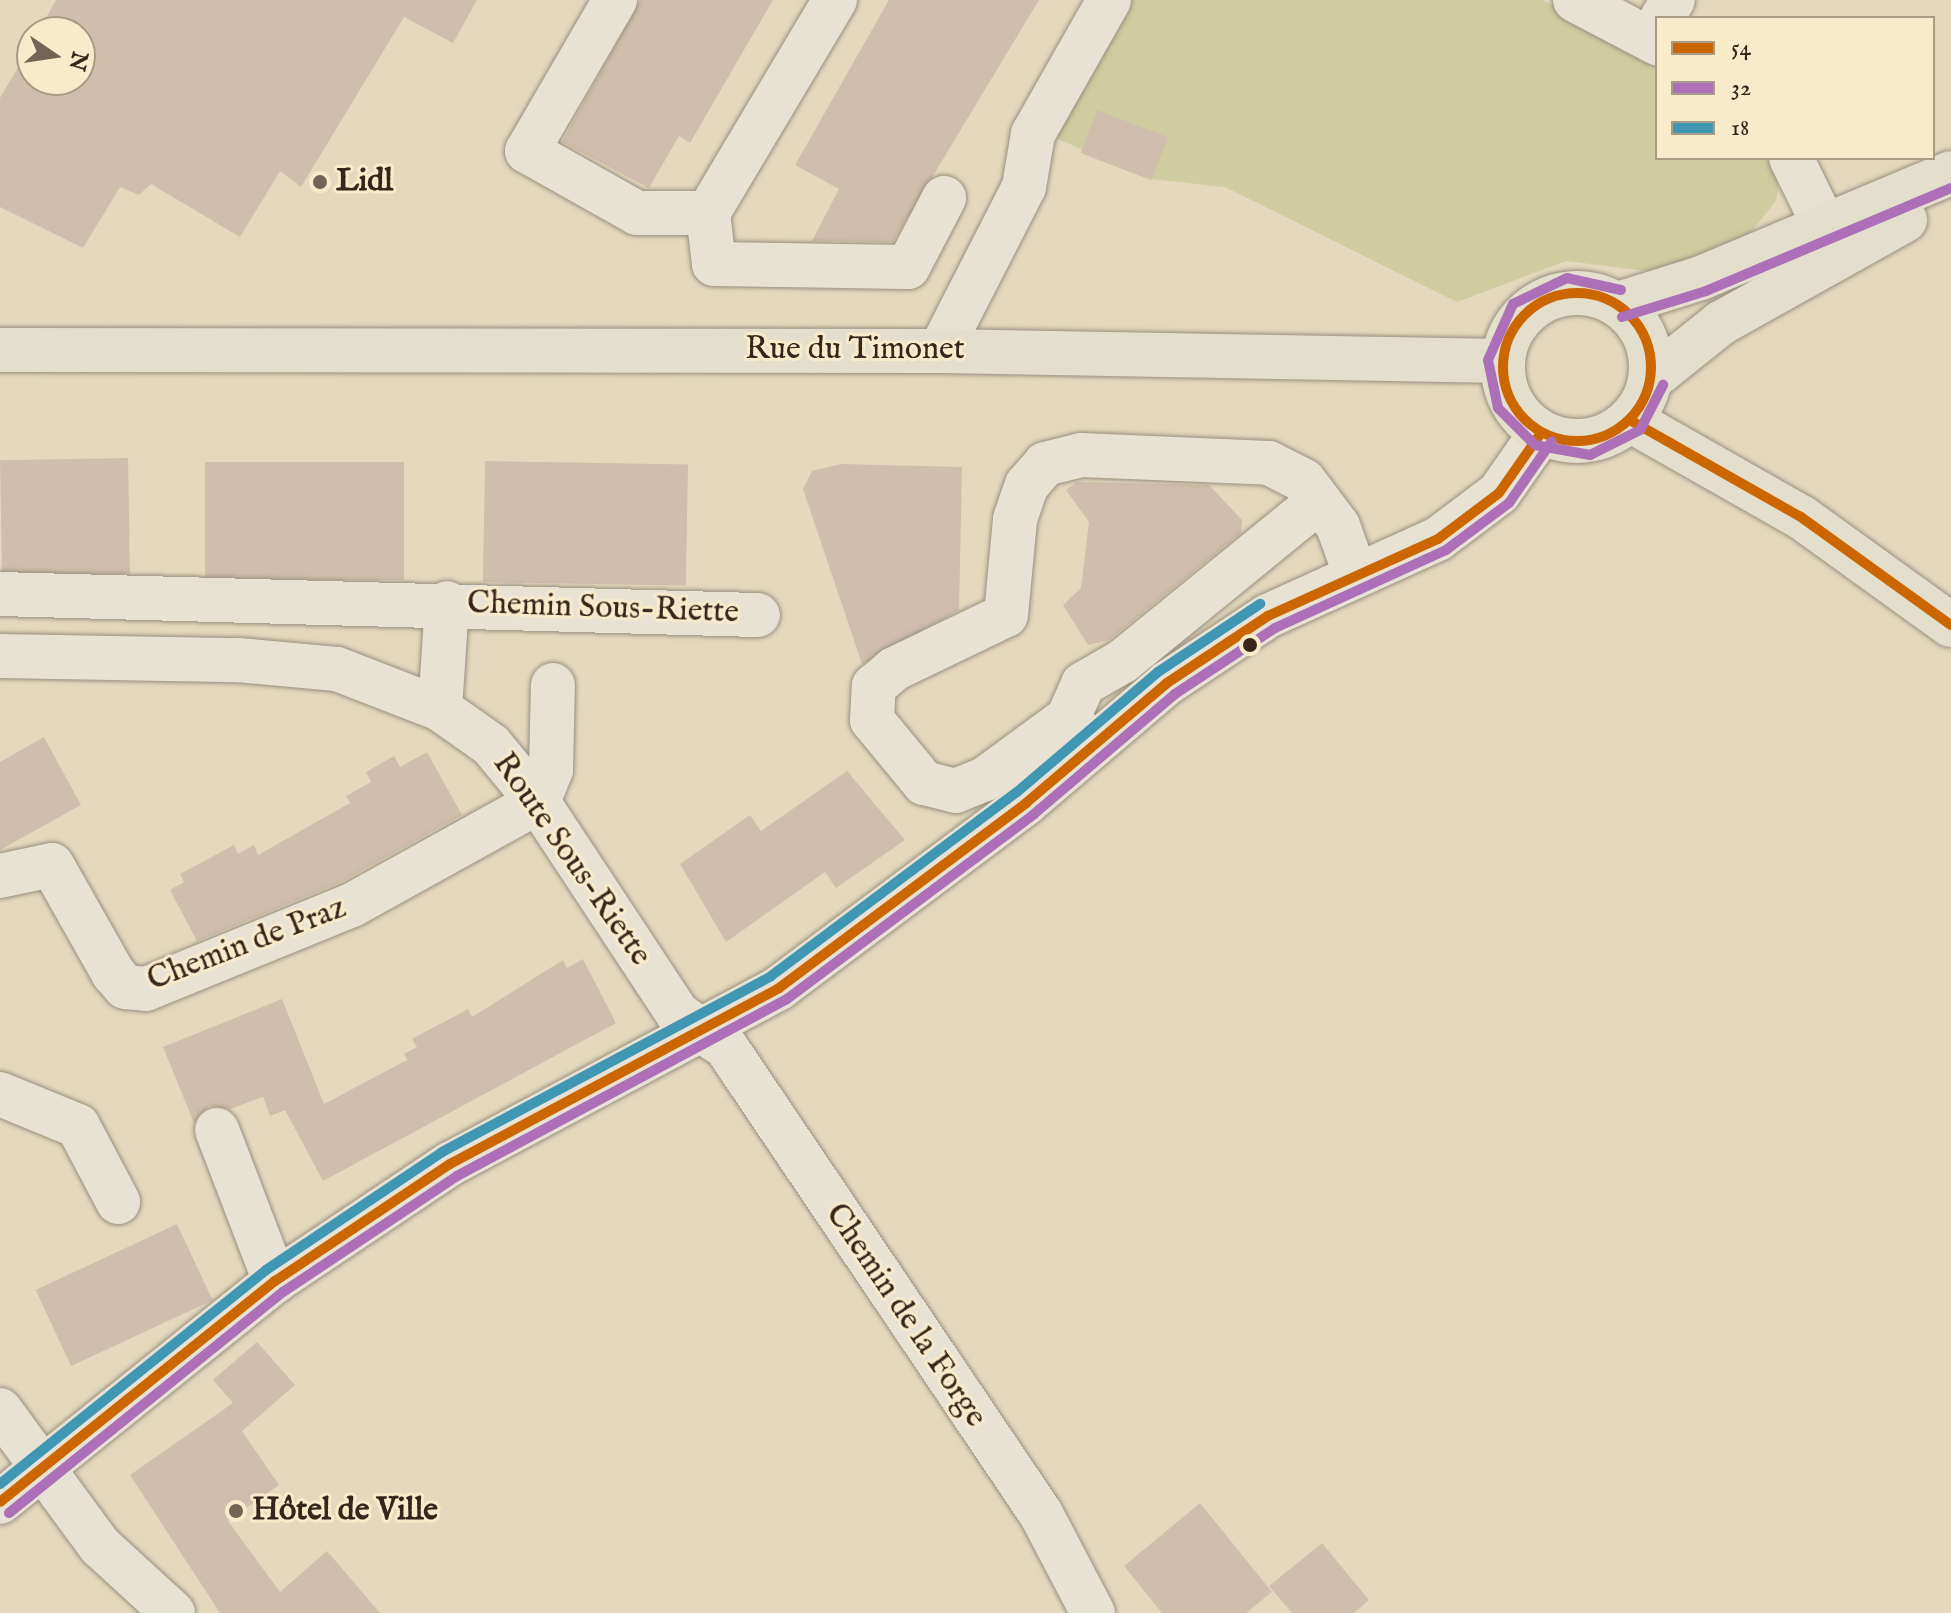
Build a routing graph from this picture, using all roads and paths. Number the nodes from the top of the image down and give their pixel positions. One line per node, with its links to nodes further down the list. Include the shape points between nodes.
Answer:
1 (615, 0): 10 (street, via 527,151 637,213)
2 (835, 0): 10 (street)
3 (1109, 0): 16 (street, via 1033,134 1024,187)
4 (1575, 0): 5 (street)
5 (1655, 31)
6 (1792, 160): 11 (street)
7 (1951, 173): 11 (main road)
8 (1951, 194): 18 (main road, via 1721,323)
9 (944, 198): 10 (street, via 908,267 714,264)
10 (708, 213)
11 (1825, 227): 12 (main road)
12 (1618, 304): 17 (main road, via 1582,293 1544,299 1509,336); 18 (main road, via 1646,337)
13 (0, 325): 14 (main road, Rue du Timonet)
14 (208, 347): 15 (main road, Rue du Timonet); 16 (main road, Rue du Timonet)
15 (0, 350)
16 (940, 351): 17 (main road, Rue du Timonet)
17 (1502, 361): 20 (main road, via 1511,403)
18 (1651, 379): 19 (main road)
19 (1630, 420): 20 (main road, via 1588,441); 27 (main road, via 1801,517)
20 (1541, 433): 22 (street, via 1499,493 1438,539)
21 (1319, 501): 22 (street); 32 (street, via 1123,661 1083,684); 32 (street, via 1304,481 1269,463 1081,455 1045,464 1027,485 1015,519 1006,615 894,669 874,686 872,720 924,783 956,791)
22 (1356, 576): 32 (street, via 1268,616)
23 (0, 594): 24 (street, Chemin Sous-Riette)
24 (179, 595): 25 (street, Chemin Sous-Riette); 29 (street)
25 (447, 603): 26 (street, Chemin Sous-Riette); 31 (street, Chemin Sous-Riette)
26 (758, 615)
27 (1951, 625)
28 (0, 656): 29 (street, Route Sous-Riette)
29 (176, 658): 31 (street, Route Sous-Riette, via 337,669)
30 (553, 685): 33 (street, via 551,770)
31 (440, 709): 33 (street, Route Sous-Riette, via 491,745)
32 (1080, 732): 35 (street, via 849,938 779,988)
33 (538, 802): 34 (street, Chemin de Praz, via 352,905 146,989 125,987 113,973 52,865); 35 (street, Route Sous-Riette, via 678,1014)
34 (0, 876)
35 (705, 1027): 39 (street, via 450,1164); 44 (street, Chemin de la Forge, via 726,1047 1041,1514)
36 (0, 1094): 38 (street, via 44,1106 78,1126)
37 (217, 1130): 39 (street)
38 (118, 1202)
39 (275, 1281): 41 (street)
40 (0, 1410): 41 (street)
41 (41, 1472): 42 (street); 43 (street, via 100,1546)
42 (0, 1502)
43 (173, 1613)
44 (1093, 1613)

